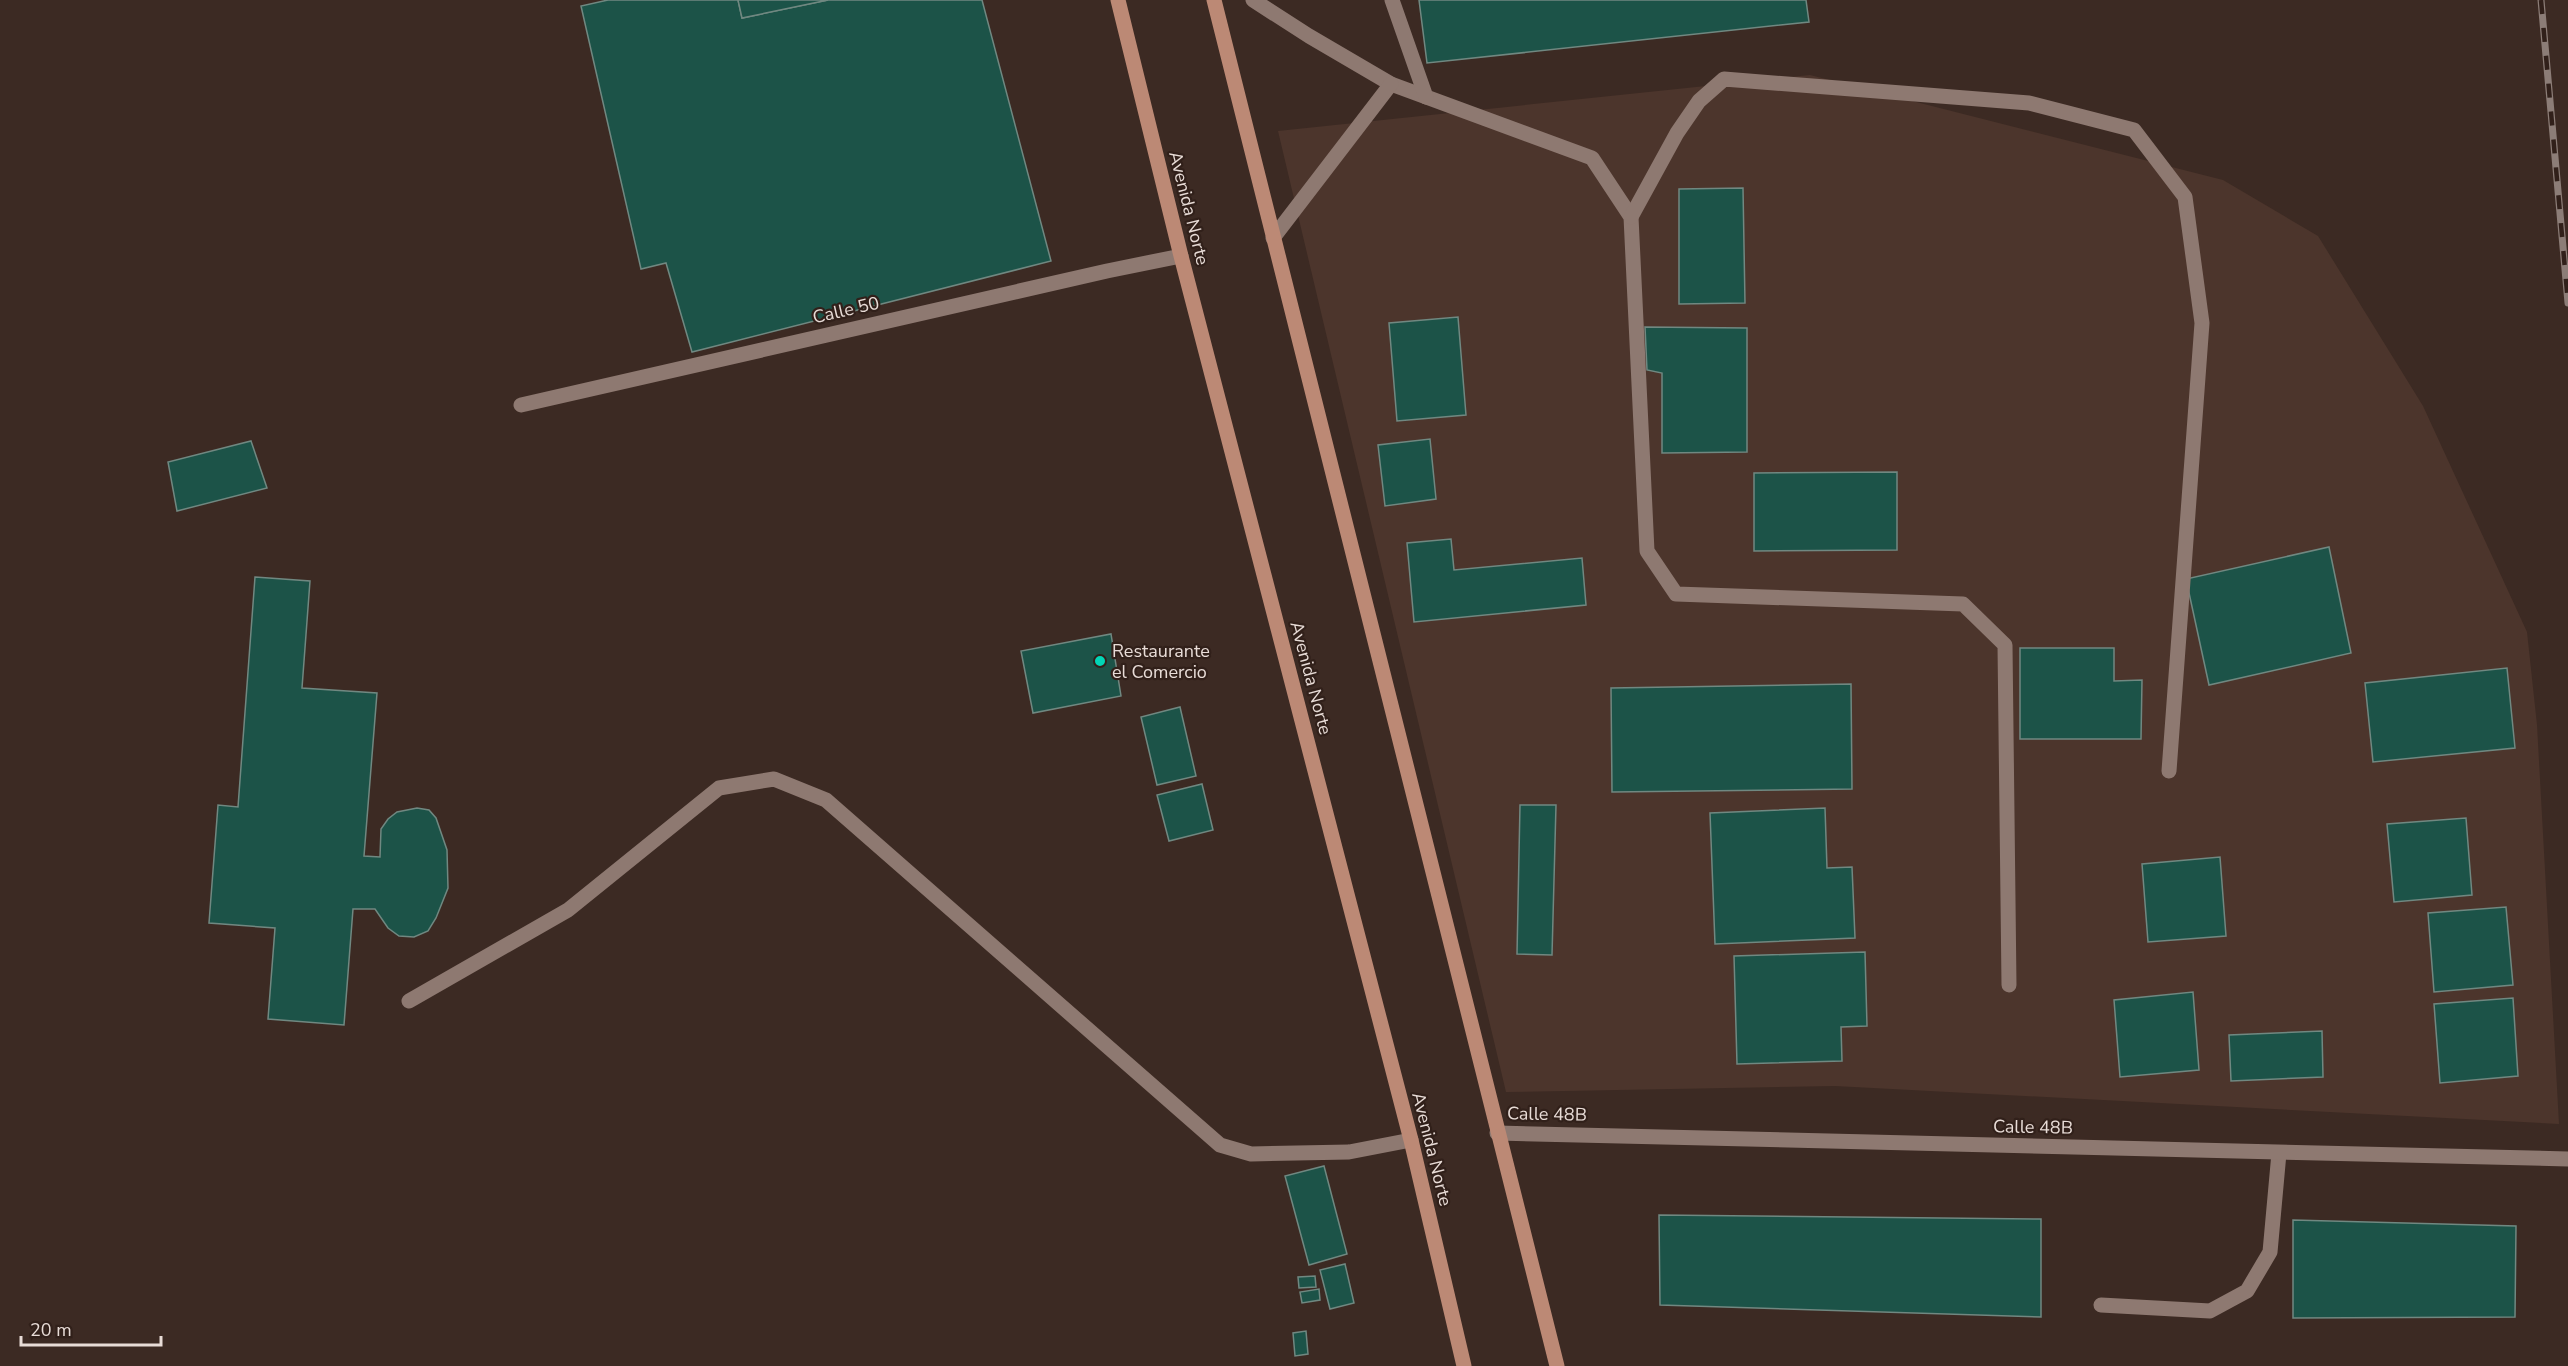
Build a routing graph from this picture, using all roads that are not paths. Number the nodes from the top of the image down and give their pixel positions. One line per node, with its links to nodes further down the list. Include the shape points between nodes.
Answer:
1 (1118, 0): 9 (main road, Avenida Norte)
2 (1214, 0): 8 (main road)
3 (1253, 0): 5 (street)
4 (1392, 0): 6 (street)
5 (1391, 84): 6 (street); 8 (street)
6 (1426, 97): 7 (street, via 1592,159)
7 (1631, 217): 11 (street, via 1677,133 1700,101 1724,79 2029,103 2134,130 2185,197 2202,323); 12 (street, via 1647,551 1676,594 1964,604 2005,645)
8 (1273, 238): 14 (main road)
9 (1181, 256): 10 (street, Calle 50); 15 (main road, Avenida Norte)
10 (521, 405)
11 (2169, 771)
12 (2009, 985)
13 (409, 1001): 15 (street, via 568,910 719,788 774,780 826,800 1220,1145 1251,1154 1349,1152)
14 (1497, 1133): 16 (street, Calle 48B); 20 (main road)
15 (1411, 1140): 19 (main road, Avenida Norte)
16 (2279, 1153): 17 (street, Calle 48B); 18 (street, via 2270,1252 2247,1291 2210,1311)
17 (2568, 1159)
18 (2101, 1305)
19 (1460, 1365)
20 (1557, 1366)

